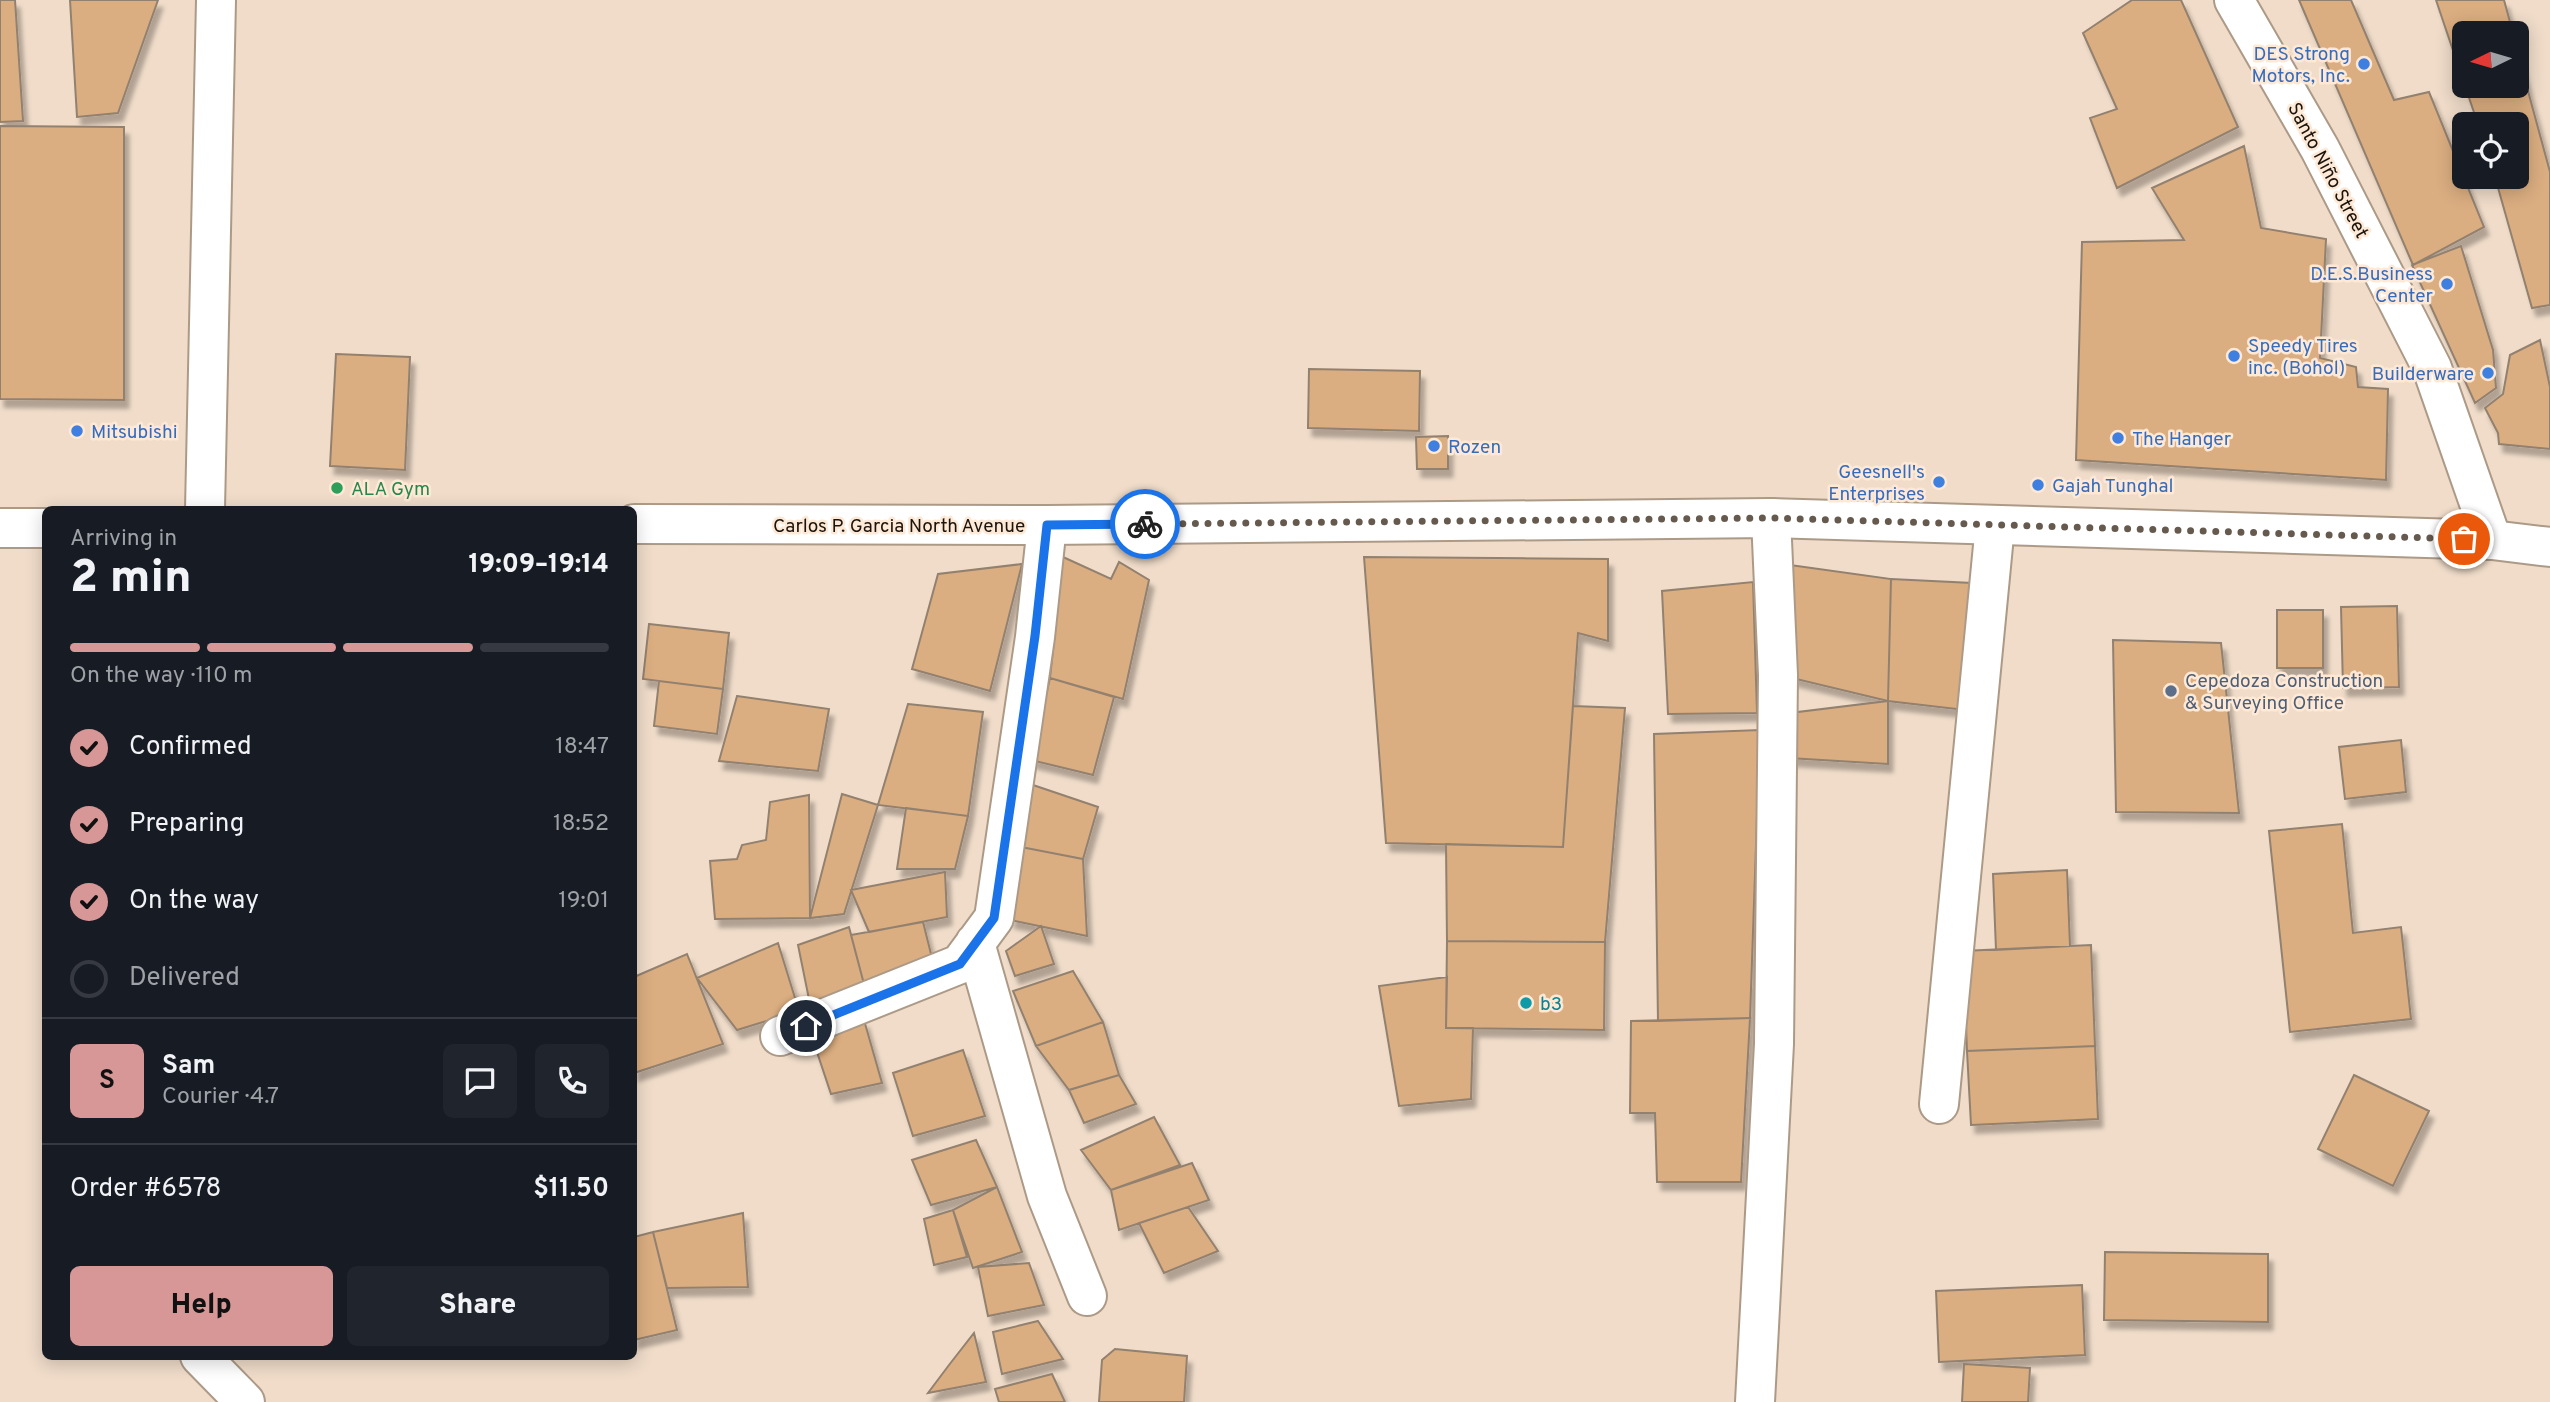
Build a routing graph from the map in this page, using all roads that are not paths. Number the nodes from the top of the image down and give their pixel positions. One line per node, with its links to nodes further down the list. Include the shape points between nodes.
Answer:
1 (216, 0): 3 (street)
2 (2234, 0): 10 (street, Santo Niño Street, via 2320,149 2432,368)
3 (205, 506)
4 (1771, 518): 6 (street, Carlos P. Garcia North Avenue); 7 (street, Carlos P. Garcia North Avenue); 18 (street, via 1778,675 1774,1044)
5 (637, 524): 6 (street, Carlos P. Garcia North Avenue)
6 (1047, 525): 12 (street, via 994,918)
7 (1995, 525): 10 (street, Carlos P. Garcia North Avenue); 14 (street)
8 (0, 528): 9 (street)
9 (42, 528)
10 (2492, 540): 11 (street, Carlos P. Garcia North Avenue)
11 (2550, 547)
12 (975, 943): 13 (street, via 960,964); 15 (street, via 1047,1196)
13 (780, 1036)
14 (1939, 1104)
15 (1087, 1296)
16 (204, 1360): 17 (street)
17 (245, 1402)
18 (1755, 1402)

